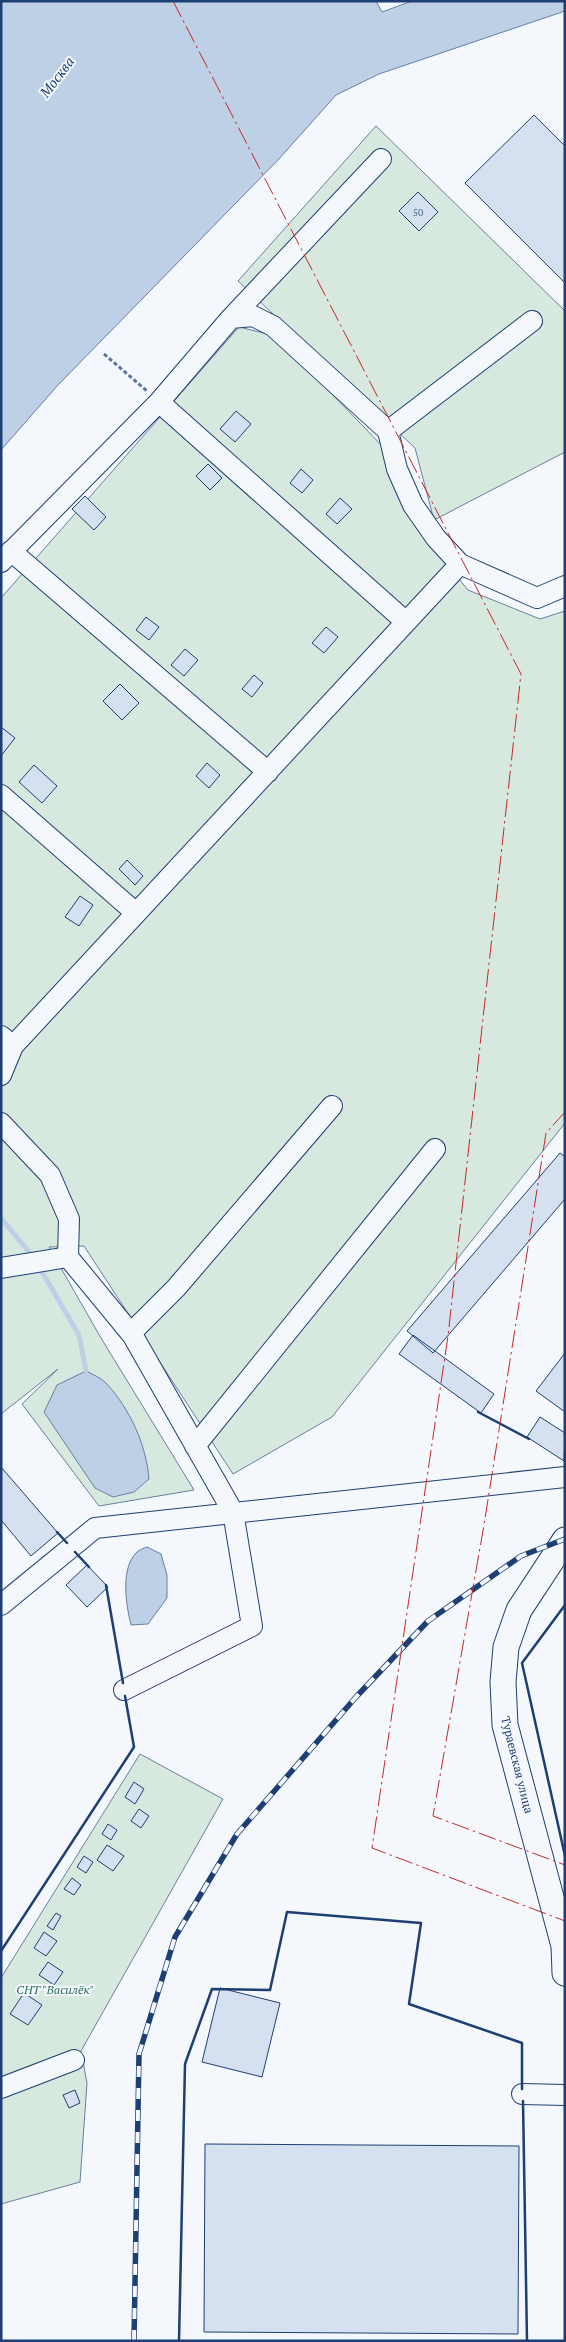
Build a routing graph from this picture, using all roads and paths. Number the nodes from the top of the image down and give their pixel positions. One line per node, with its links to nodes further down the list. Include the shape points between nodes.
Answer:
1 (381, 159): 2 (street)
2 (231, 318): 5 (street); 6 (street, via 253,316 273,326)
3 (532, 321): 6 (street)
4 (104, 354): 5 (path)
5 (159, 402): 7 (street); 10 (street)
6 (388, 431): 8 (street, via 397,469 413,505 436,538)
7 (6, 556): 11 (street)
8 (460, 564): 9 (street, via 538,598); 10 (street)
9 (565, 586)
10 (406, 622): 11 (street)
11 (268, 772): 13 (street)
12 (1, 795): 13 (street)
13 (136, 913): 14 (street)
14 (7, 1041): 15 (street)
15 (1, 1075)
16 (332, 1106): 21 (street, via 176,1288)
17 (1, 1123): 19 (street, via 50,1174 69,1219)
18 (435, 1149): 22 (street)
19 (68, 1258): 20 (street); 21 (street)
20 (1, 1268)
21 (131, 1333): 22 (street)
22 (195, 1446): 24 (street)
23 (565, 1477): 24 (street)
24 (233, 1512): 26 (street, via 95,1528); 27 (street, via 252,1626)
25 (565, 1540): 28 (main road, Тураевская улица, via 519,1610 506,1647 503,1682 505,1725)
26 (1, 1605)
27 (124, 1690)
28 (564, 1946): 29 (main road, Тураевская улица)
29 (565, 1973)
30 (74, 2060): 31 (street)
31 (1, 2088)
32 (522, 2094): 33 (street)
33 (565, 2096)

